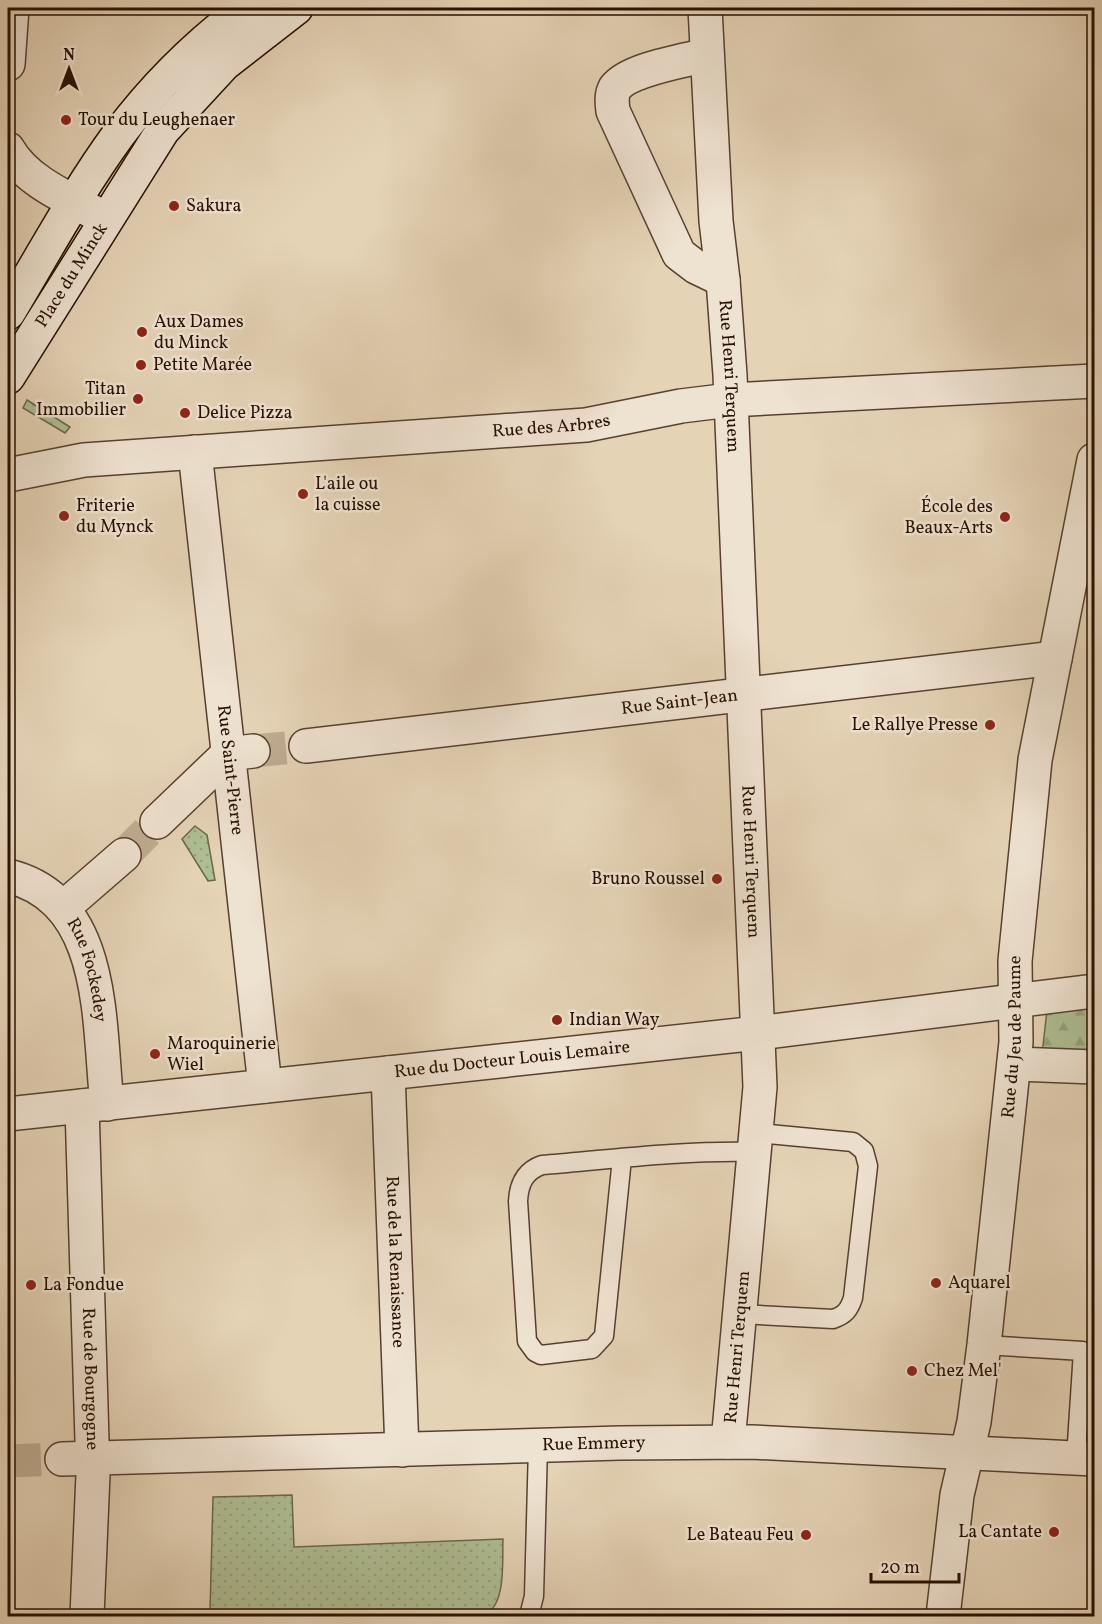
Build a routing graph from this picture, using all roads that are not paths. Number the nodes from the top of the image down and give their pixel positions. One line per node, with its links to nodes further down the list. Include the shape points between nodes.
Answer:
1 (12, 8): 6 (street)
2 (246, 8): 8 (street, Place du Minck, via 165,79 129,121)
3 (296, 8): 9 (street, Place du Minck, via 241,48 188,99 157,137)
4 (705, 8): 5 (street, Rue Henri Terquem)
5 (707, 55): 10 (street, Rue Henri Terquem); 10 (street, Rue Henri Terquem, via 633,74 616,87 612,102 675,248 687,262)
6 (8, 64)
7 (8, 149): 8 (street, via 33,176)
8 (76, 201): 9 (street); 11 (street, Place du Minck)
9 (106, 219): 12 (street, Place du Minck)
10 (723, 280): 14 (street, Rue Henri Terquem)
11 (8, 313)
12 (8, 377)
13 (1095, 381): 14 (street, Rue des Arbres)
14 (730, 400): 15 (street, Rue des Arbres, via 586,424); 19 (street, Rue Henri Terquem)
15 (195, 452): 17 (street, Rue des Arbres, via 71,462); 21 (street, Rue Saint-Pierre)
16 (1095, 460): 18 (street, Rue du Jeu de Paume)
17 (8, 475)
18 (1055, 658): 19 (street, Rue Saint-Jean); 27 (street, Rue du Jeu de Paume, via 1035,760 1015,961)
19 (743, 694): 20 (street, Rue Saint-Jean); 28 (street, Rue Henri Terquem)
20 (306, 746)
21 (241, 753): 22 (street); 32 (street, Rue Saint-Pierre)
22 (157, 822)
23 (124, 855): 25 (street)
24 (8, 876): 25 (street, Rue Fockedey, via 35,886)
25 (64, 907): 33 (street, Rue Fockedey, via 82,939 93,974)
26 (1095, 991): 27 (street, Rue du Docteur Louis Lemaire)
27 (1016, 1002): 28 (street, Rue du Docteur Louis Lemaire); 29 (street, Rue du Jeu de Paume)
28 (758, 1033): 31 (street, Rue du Docteur Louis Lemaire); 35 (street, Rue Henri Terquem)
29 (1014, 1064): 30 (street); 38 (street, Rue du Jeu de Paume)
30 (1095, 1067)
31 (388, 1073): 32 (street, Rue du Docteur Louis Lemaire); 42 (street, Rue de la Renaissance)
32 (265, 1086): 33 (street, Rue du Docteur Louis Lemaire)
33 (95, 1105): 34 (street, Rue du Docteur Louis Lemaire); 44 (street, Rue de Bourgogne)
34 (8, 1114)
35 (757, 1143): 36 (lane, via 718,1151); 37 (street, Rue Henri Terquem); 37 (lane, via 853,1142 864,1151 868,1166 849,1309 832,1319)
36 (622, 1158): 36 (lane, via 542,1165 532,1169 521,1183 518,1201 527,1341 541,1355 581,1352 599,1344 604,1336)
37 (741, 1314): 40 (street, Rue Henri Terquem)
38 (984, 1345): 39 (lane); 43 (street, Rue du Jeu de Paume)
39 (1089, 1348): 45 (lane)
40 (728, 1442): 41 (street, Rue Emmery); 43 (street, Rue Emmery)
41 (538, 1446): 42 (street, Rue Emmery); 47 (lane, via 534,1596)
42 (402, 1450): 44 (street, Rue Emmery)
43 (966, 1452): 45 (street, Rue Emmery); 48 (street, Rue du Jeu de Paume, via 957,1494)
44 (77, 1458): 46 (street, Rue de Bourgogne)
45 (1085, 1459)
46 (87, 1617)
47 (529, 1617)
48 (943, 1617)

